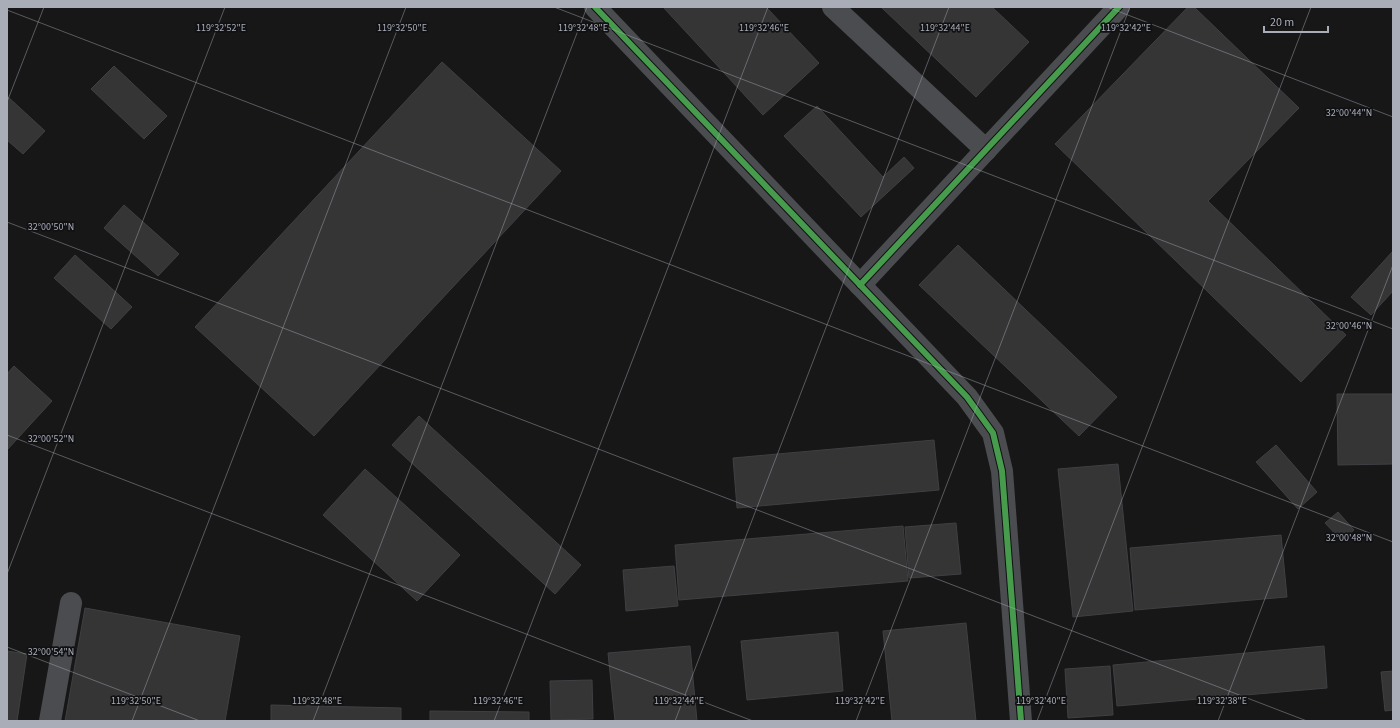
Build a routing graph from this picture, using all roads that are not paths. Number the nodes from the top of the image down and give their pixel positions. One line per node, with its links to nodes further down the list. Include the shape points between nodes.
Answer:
1 (595, 7): 5 (street)
2 (833, 7): 4 (street)
3 (1120, 7): 4 (street)
4 (986, 150): 5 (street)
5 (860, 285): 8 (street, via 967,397 993,433 1002,471)
6 (71, 603): 7 (street)
7 (50, 721)
8 (1021, 721)

